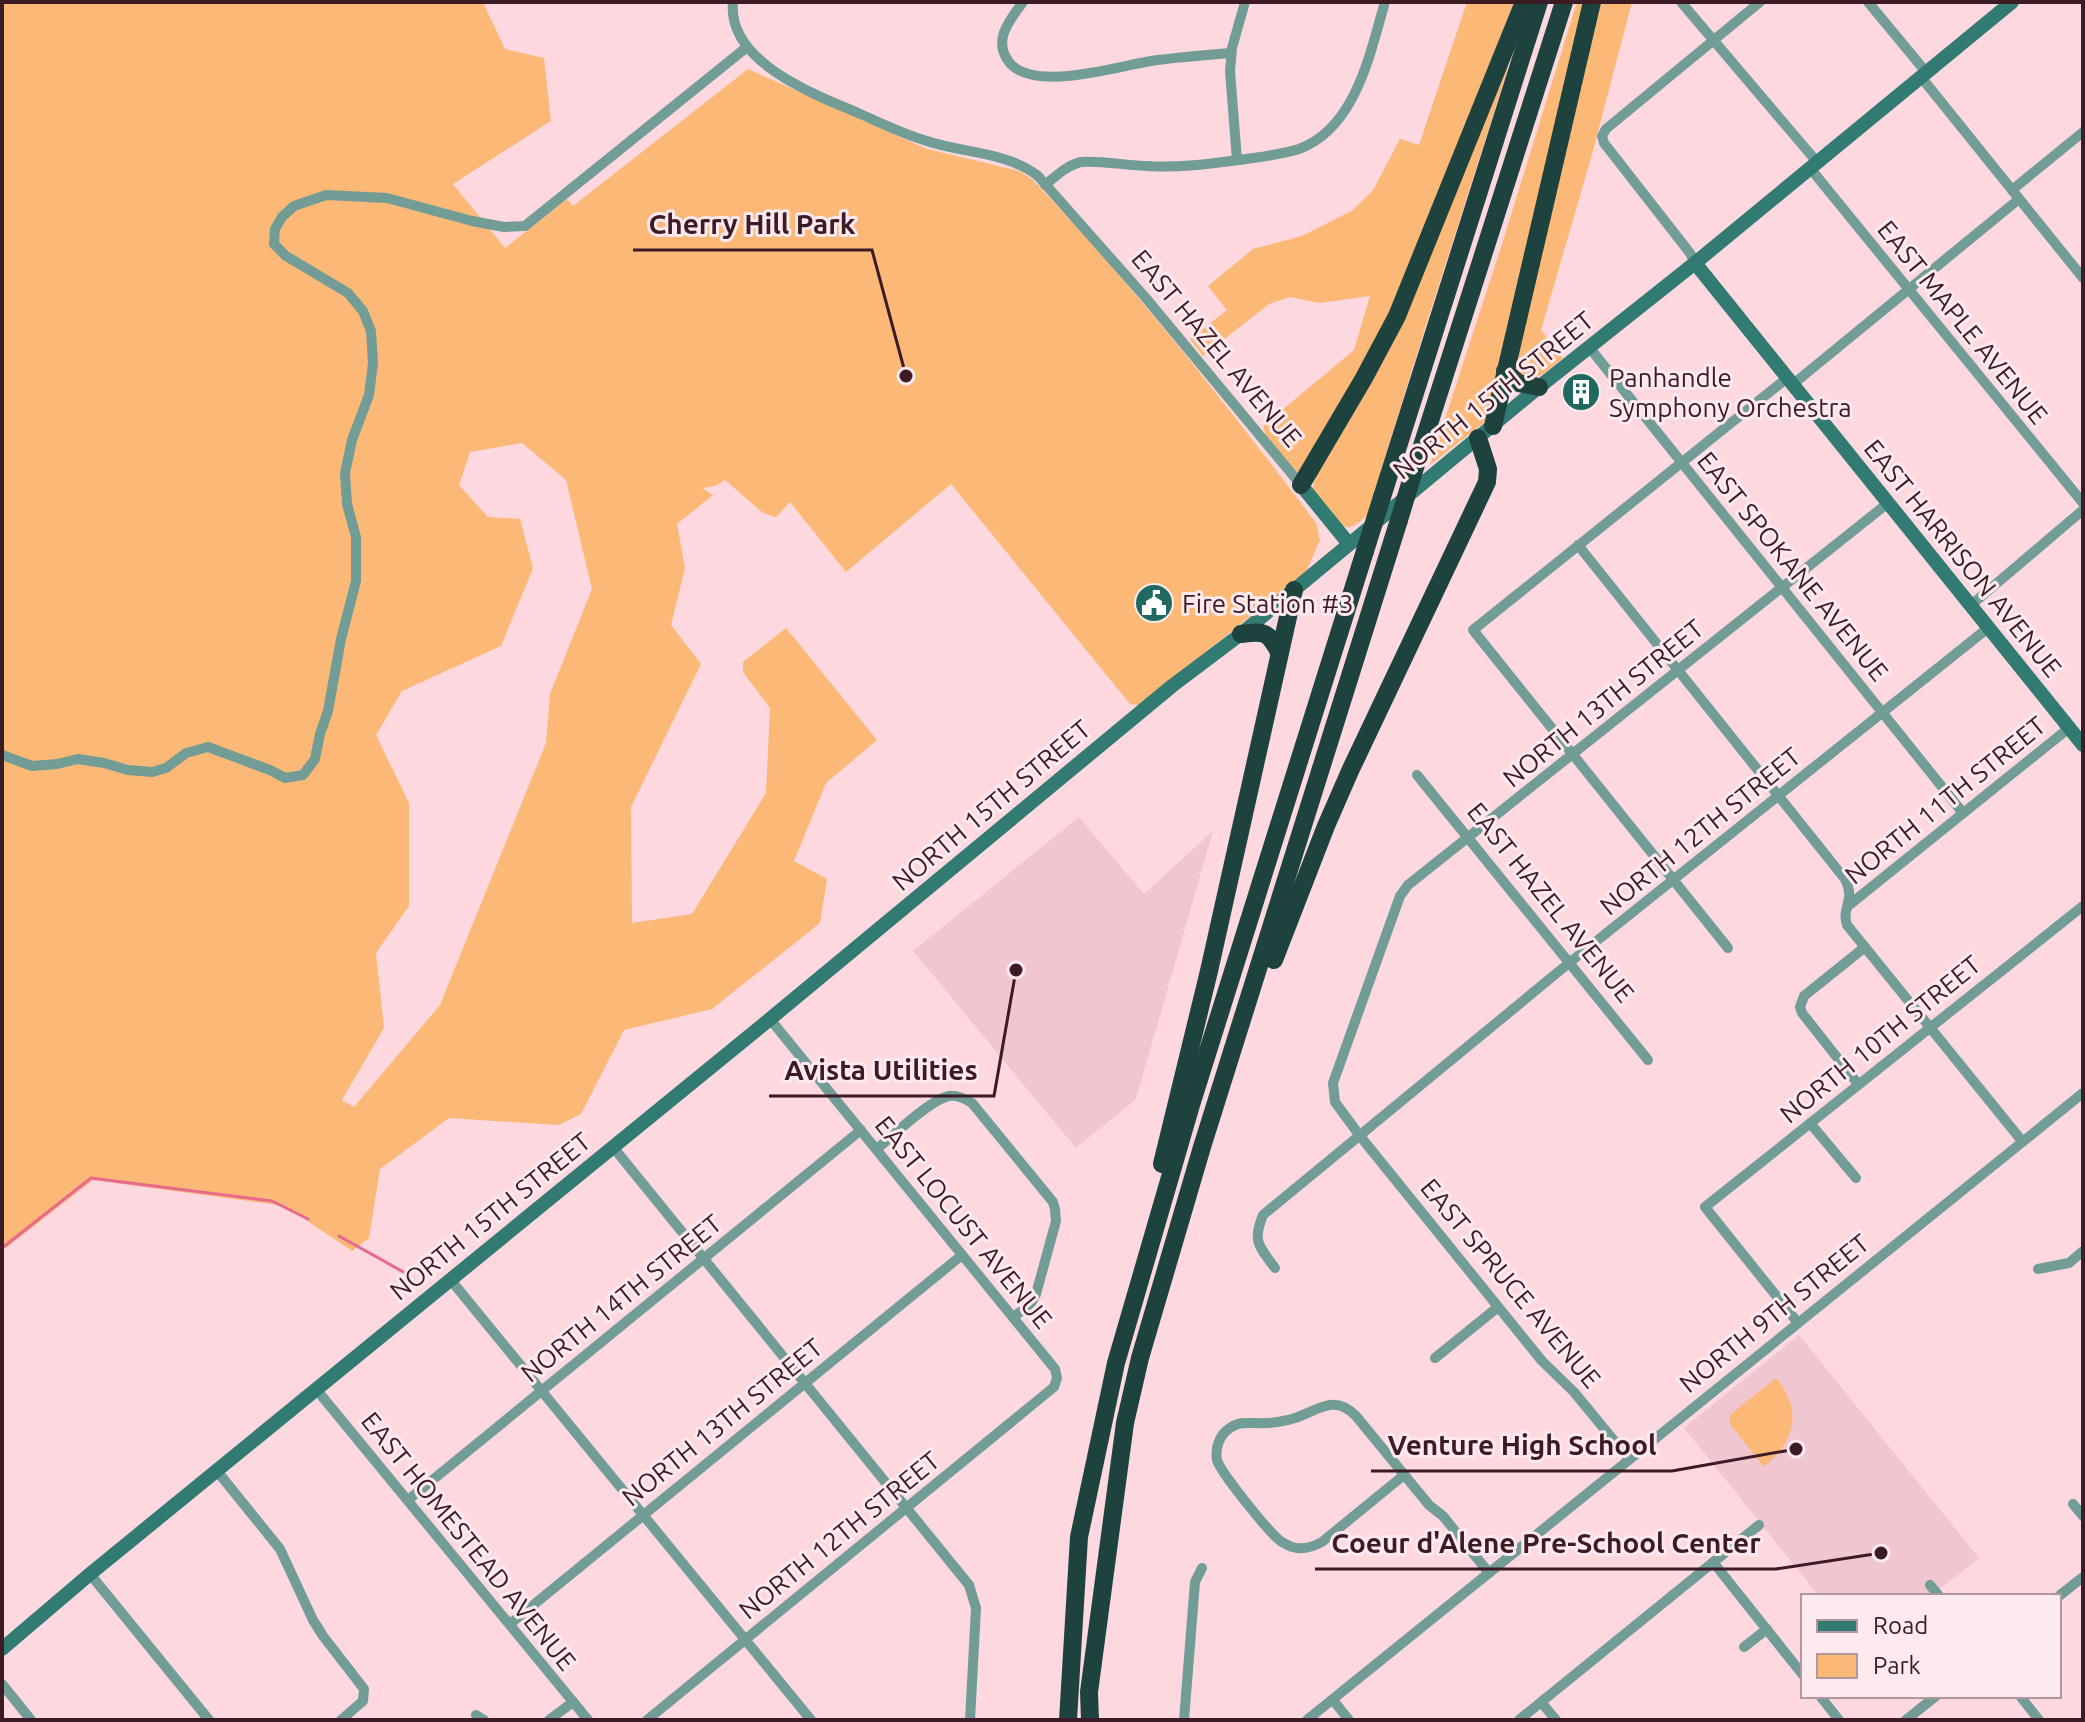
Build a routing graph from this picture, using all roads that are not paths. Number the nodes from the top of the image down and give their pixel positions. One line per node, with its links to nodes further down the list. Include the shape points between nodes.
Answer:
1 (733, 2): 14 (street, via 735,24)
2 (1023, 2): 15 (street, via 1007,24 1003,53 1030,75)
3 (1245, 2): 15 (street)
4 (1385, 2): 18 (street, via 1360,84 1343,113 1299,149)
5 (1524, 2): 32 (highway, via 1397,316)
6 (1539, 2): 37 (highway, bridge, via 1382,497)
7 (1564, 2): 62 (highway, bridge)
8 (1592, 2): 26 (highway)
9 (1681, 2): 13 (street, EAST MAPLE AVENUE)
10 (1760, 2): 13 (street)
11 (1868, 2): 16 (street)
12 (2012, 2): 16 (main road, NORTH 15TH STREET)
13 (1713, 40): 19 (street, EAST MAPLE AVENUE); 22 (street, EAST HARRISON AVENUE, via 1602,136)
14 (747, 47): 20 (street, EAST HAZEL AVENUE, via 776,72 831,102 928,142 1016,164); 49 (street, via 525,226 472,221 387,198 326,195 294,206 282,217 274,244 348,293 363,311 371,331 373,363 369,395 345,473 356,537 356,581 315,759 303,775 285,778 208,747 152,772 78,759 32,766)
15 (1231, 53): 18 (street)
16 (1924, 74): 19 (main road, NORTH 15TH STREET); 21 (street)
17 (2083, 132): 21 (street)
18 (1237, 160): 20 (street, via 1151,167 1081,162)
19 (1813, 165): 22 (main road, NORTH 15TH STREET); 24 (street, EAST MAPLE AVENUE)
20 (1045, 185): 32 (street, EAST HAZEL AVENUE)
21 (2016, 194): 23 (street); 24 (street)
22 (1695, 263): 25 (main road, NORTH 15TH STREET); 27 (main road, EAST HARRISON AVENUE)
23 (2083, 278)
24 (1909, 290): 27 (street); 34 (street, EAST MAPLE AVENUE)
25 (1589, 347): 28 (main road, NORTH 15TH STREET); 31 (street, EAST SPOKANE AVENUE)
26 (1505, 371): 28 (highway, via 1518,383); 29 (highway)
27 (1789, 381): 31 (street); 33 (main road, EAST HARRISON AVENUE)
28 (1539, 387): 29 (main road, NORTH 15TH STREET)
29 (1493, 426): 30 (main road, NORTH 15TH STREET)
30 (1478, 438): 37 (main road, NORTH 15TH STREET); 62 (highway, via 1487,482 1350,771)
31 (1681, 462): 36 (street); 38 (street, EAST SPOKANE AVENUE)
32 (1301, 485): 37 (main road, EAST HAZEL AVENUE)
33 (1888, 503): 38 (street, NORTH 13TH STREET); 40 (main road, EAST HARRISON AVENUE)
34 (2083, 503)
35 (2083, 510): 40 (street)
36 (1578, 545): 44 (street); 48 (street, via 1473,630)
37 (1357, 547): 39 (main road, NORTH 15TH STREET); 79 (highway)
38 (1782, 587): 44 (street, NORTH 13TH STREET); 45 (street, EAST SPOKANE AVENUE)
39 (1294, 590): 42 (main road, NORTH 15TH STREET); 43 (highway)
40 (1970, 606): 41 (main road, EAST HARRISON AVENUE)
41 (1988, 628): 45 (street, NORTH 12TH STREET); 46 (main road, EAST HARRISON AVENUE)
42 (1241, 634): 43 (highway, via 1264,633); 60 (main road, NORTH 15TH STREET)
43 (1279, 652): 79 (highway)
44 (1678, 670): 48 (street, NORTH 13TH STREET); 51 (street)
45 (1883, 713): 51 (street, NORTH 12TH STREET); 52 (street, EAST SPOKANE AVENUE)
46 (2069, 728): 47 (main road, EAST HARRISON AVENUE); 52 (street, NORTH 11TH STREET)
47 (2082, 741)
48 (1573, 754): 53 (street, NORTH 13TH STREET); 54 (street)
49 (2, 755)
50 (1417, 775): 53 (street, EAST HAZEL AVENUE)
51 (1778, 796): 54 (street, NORTH 12TH STREET); 55 (street, via 1845,879)
52 (1963, 813): 55 (street, NORTH 11TH STREET)
53 (1468, 838): 59 (street, EAST HAZEL AVENUE); 68 (street, NORTH 13TH STREET, via 1400,896 1344,1049 1333,1083 1335,1102)
54 (1674, 880): 58 (street); 59 (street, NORTH 12TH STREET)
55 (1848, 906): 57 (street, via 1847,925)
56 (2083, 906): 61 (street, NORTH 10TH STREET)
57 (1865, 947): 61 (street); 64 (street, via 1800,1002 1802,1013)
58 (1728, 948)
59 (1569, 963): 63 (street, EAST HAZEL AVENUE); 68 (street, NORTH 12TH STREET)
60 (770, 1019): 67 (street, EAST LOCUST AVENUE); 70 (main road, NORTH 15TH STREET)
61 (1930, 1027): 64 (street, NORTH 10TH STREET); 69 (street)
62 (1233, 1050): 127 (highway, via 1125,1423 1089,1692)
63 (1648, 1060)
64 (1858, 1084): 66 (street, NORTH 10TH STREET)
65 (2083, 1093): 69 (street, NORTH 9TH STREET)
66 (1810, 1123): 72 (street); 82 (street, NORTH 10TH STREET, via 1705,1207)
67 (861, 1130): 71 (street, EAST LOCUST AVENUE); 75 (street, NORTH 14TH STREET)
68 (1360, 1136): 76 (street, NORTH 12TH STREET, via 1263,1215 1256,1232); 80 (street, EAST SPRUCE AVENUE)
69 (2022, 1141): 82 (street, NORTH 9TH STREET)
70 (613, 1147): 75 (street); 78 (main road, NORTH 15TH STREET)
71 (877, 1149): 74 (street, EAST LOCUST AVENUE); 81 (street, via 937,1101 964,1098 1053,1202 1054,1230 1036,1294)
72 (1856, 1178)
73 (2083, 1251): 77 (street, via 2069,1263)
74 (962, 1255): 81 (street, EAST LOCUST AVENUE); 85 (street, NORTH 13TH STREET)
75 (704, 1258): 85 (street); 87 (street, NORTH 14TH STREET)
76 (1275, 1268)
77 (2038, 1269)
78 (450, 1279): 86 (main road, NORTH 15TH STREET); 87 (street)
79 (1136, 1289): 126 (highway, via 1079,1537)
80 (1498, 1307): 83 (street); 88 (street, EAST SPRUCE AVENUE)
81 (1013, 1317): 84 (street, EAST LOCUST AVENUE, via 1055,1369)
82 (1798, 1323): 88 (street, NORTH 9TH STREET)
83 (1435, 1358)
84 (1057, 1381): 93 (street, NORTH 12TH STREET)
85 (805, 1383): 93 (street); 94 (street, NORTH 13TH STREET)
86 (316, 1389): 89 (main road, NORTH 15TH STREET); 91 (street, EAST HOMESTEAD AVENUE)
87 (542, 1391): 91 (street, NORTH 14TH STREET); 94 (street)
88 (1629, 1459): 99 (street, NORTH 9TH STREET)
89 (217, 1471): 100 (main road, NORTH 15TH STREET); 120 (street, via 280,1549 313,1620 364,1689 363,1701)
90 (1404, 1475): 90 (street, via 1356,1416 1339,1405 1285,1421 1235,1425 1218,1444 1216,1458 1276,1538 1298,1548 1322,1542); 99 (street)
91 (408, 1500): 105 (street, EAST HOMESTEAD AVENUE)
92 (2073, 1504): 95 (street)
93 (907, 1508): 107 (street, NORTH 12TH STREET); 125 (street, via 974,1596)
94 (643, 1515): 105 (street, NORTH 13TH STREET); 107 (street)
95 (2083, 1516)
96 (1759, 1525): 97 (street)
97 (1713, 1562): 106 (street); 117 (street)
98 (1202, 1568): 128 (street, via 1195,1582)
99 (1489, 1573): 115 (street, NORTH 9TH STREET)
100 (90, 1574): 109 (main road, NORTH 15TH STREET); 119 (street)
101 (2083, 1577): 104 (street)
102 (1930, 1585): 103 (street)
103 (1937, 1594)
104 (2061, 1594)
105 (510, 1624): 116 (street, EAST HOMESTEAD AVENUE)
106 (1767, 1629): 108 (street); 110 (street)
107 (745, 1640): 123 (street, NORTH 12TH STREET); 124 (street)
108 (1744, 1647)
109 (2, 1649)
110 (1801, 1672)
111 (2, 1684): 118 (street)
112 (1822, 1698): 133 (street)
113 (1934, 1698): 134 (street)
114 (2022, 1698): 135 (street)
115 (1333, 1700): 129 (street, NORTH 9TH STREET); 130 (street)
116 (573, 1702): 121 (street); 122 (street, EAST HOMESTEAD AVENUE)
117 (1541, 1702): 131 (street); 132 (street)
118 (31, 1720)
119 (209, 1720)
120 (341, 1720)
121 (549, 1720)
122 (588, 1720)
123 (647, 1720)
124 (811, 1720)
125 (970, 1720)
126 (1068, 1720)
127 (1090, 1720)
128 (1184, 1720)
129 (1307, 1720)
130 (1349, 1720)
131 (1519, 1720)
132 (1556, 1720)
133 (1839, 1720)
134 (1906, 1720)
135 (2039, 1720)

